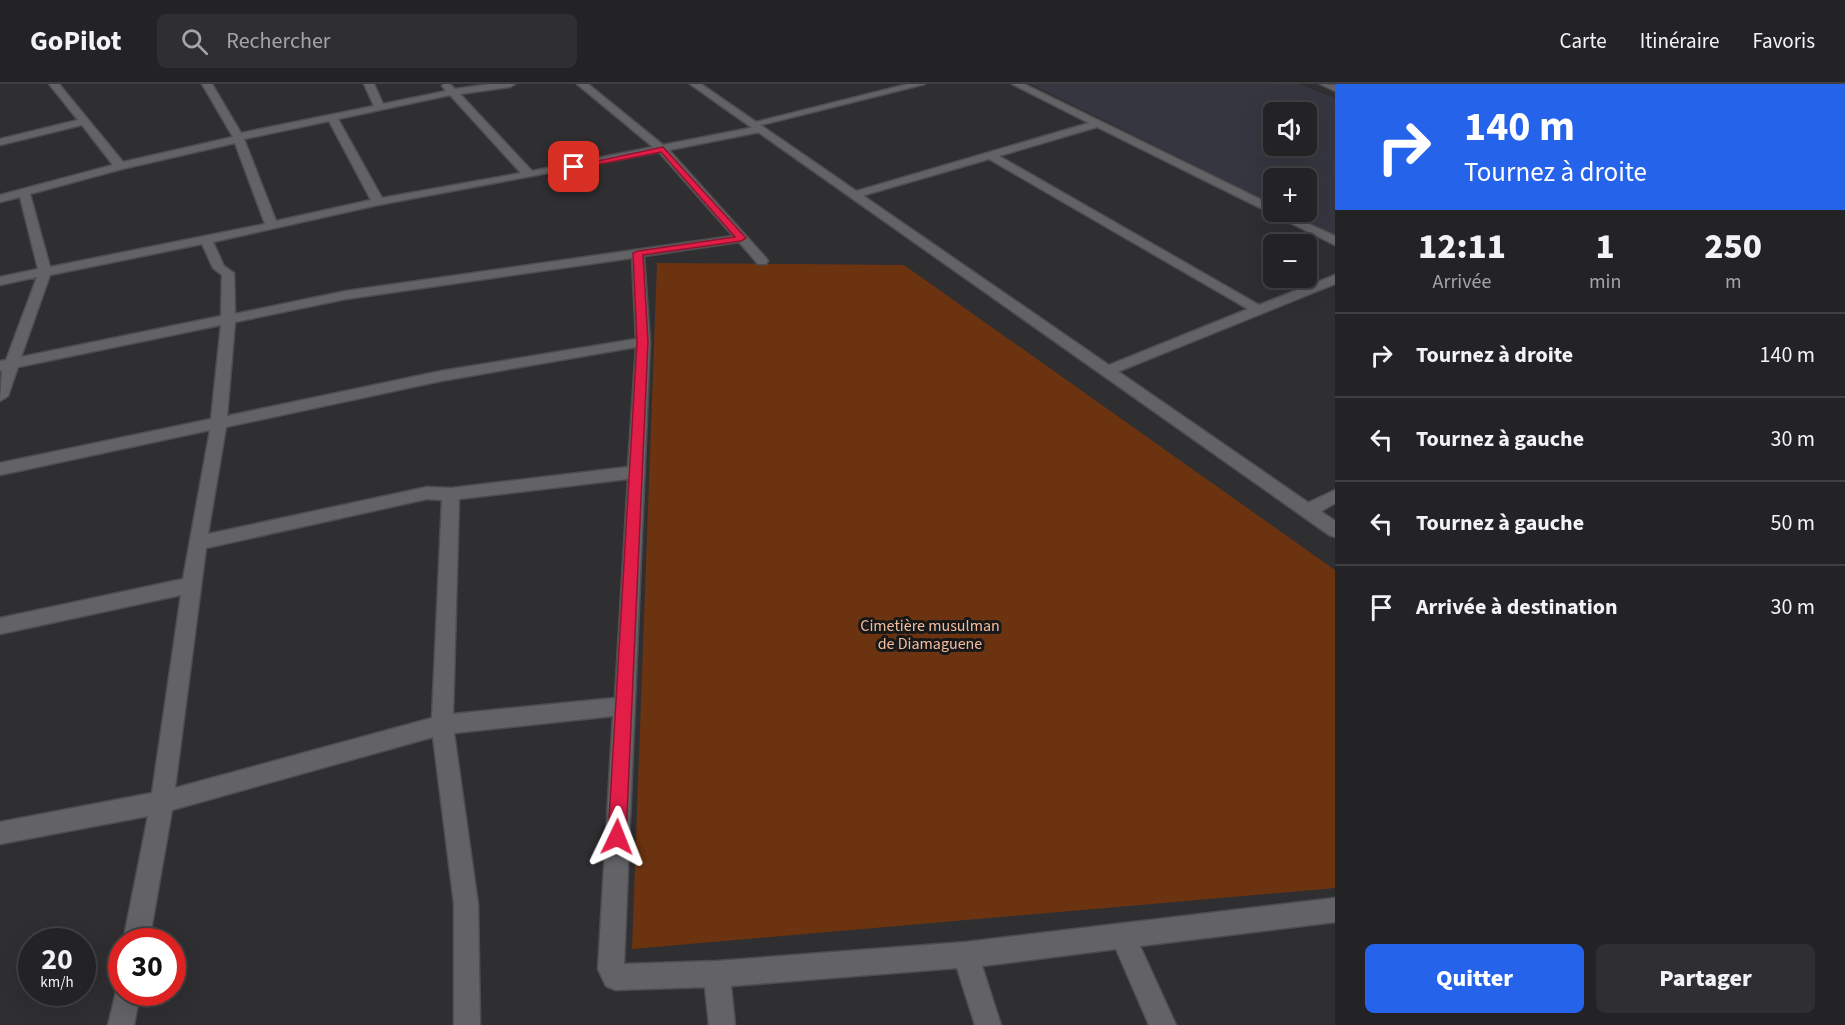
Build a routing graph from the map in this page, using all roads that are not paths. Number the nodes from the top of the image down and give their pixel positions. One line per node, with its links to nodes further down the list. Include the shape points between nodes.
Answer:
1 (54, 84): 16 (street)
2 (207, 84): 19 (street)
3 (369, 84): 14 (street)
4 (510, 84): 11 (street)
5 (582, 84): 21 (street)
6 (695, 84): 18 (street)
7 (869, 84): 13 (street)
8 (920, 84): 13 (street)
9 (1017, 84): 17 (street)
10 (1325, 84): 12 (street)
11 (450, 88): 14 (street); 24 (street)
12 (1335, 88)
13 (885, 93): 18 (street)
14 (380, 107): 15 (street)
15 (332, 117): 19 (street); 28 (street)
16 (84, 122): 20 (street); 23 (street)
17 (1098, 124): 22 (street); 29 (street)
18 (757, 127): 21 (street); 26 (street)
19 (239, 138): 23 (street); 31 (street)
20 (0, 142)
21 (663, 150): 24 (street); 32 (street)
22 (991, 156): 26 (street); 40 (street)
23 (120, 166): 25 (street)
24 (529, 175): 28 (street)
25 (24, 192): 27 (street); 37 (street)
26 (854, 195): 44 (street)
27 (0, 199)
28 (378, 202): 31 (street)
29 (1263, 206)
30 (1296, 222): 34 (street)
31 (272, 226): 33 (street)
32 (741, 238): 35 (street); 36 (street)
33 (206, 240): 37 (street); 41 (street, via 219,268 228,273)
34 (1335, 241)
35 (638, 253): 41 (street, via 346,295); 42 (street)
36 (762, 261)
37 (45, 272): 39 (street); 43 (street)
38 (1335, 279): 40 (street)
39 (0, 281)
40 (1259, 310): 44 (street)
41 (228, 319): 43 (street); 46 (street)
42 (643, 342): 46 (street, via 441,376); 48 (street)
43 (6, 365): 45 (street)
44 (1107, 371): 51 (street)
45 (0, 396)
46 (219, 422): 47 (street); 53 (street)
47 (0, 469)
48 (635, 472): 49 (street); 56 (street)
49 (451, 494): 53 (street, via 427,493); 57 (street)
50 (1335, 496): 51 (street)
51 (1307, 510): 52 (street)
52 (1335, 530)
53 (197, 543): 54 (street)
54 (191, 585): 55 (street); 58 (street)
55 (0, 626)
56 (623, 706): 57 (street); 64 (street, via 612,974)
57 (442, 725): 58 (street); 67 (street, via 466,904)
58 (162, 802): 59 (street); 61 (street)
59 (0, 833)
60 (1335, 910): 62 (street)
61 (139, 928)
62 (1122, 935): 63 (street); 70 (street)
63 (966, 955): 64 (street); 69 (street)
64 (717, 974): 68 (street)
65 (125, 1006): 66 (street)
66 (121, 1025)
67 (467, 1025)
68 (722, 1025)
69 (988, 1025)
70 (1162, 1025)

